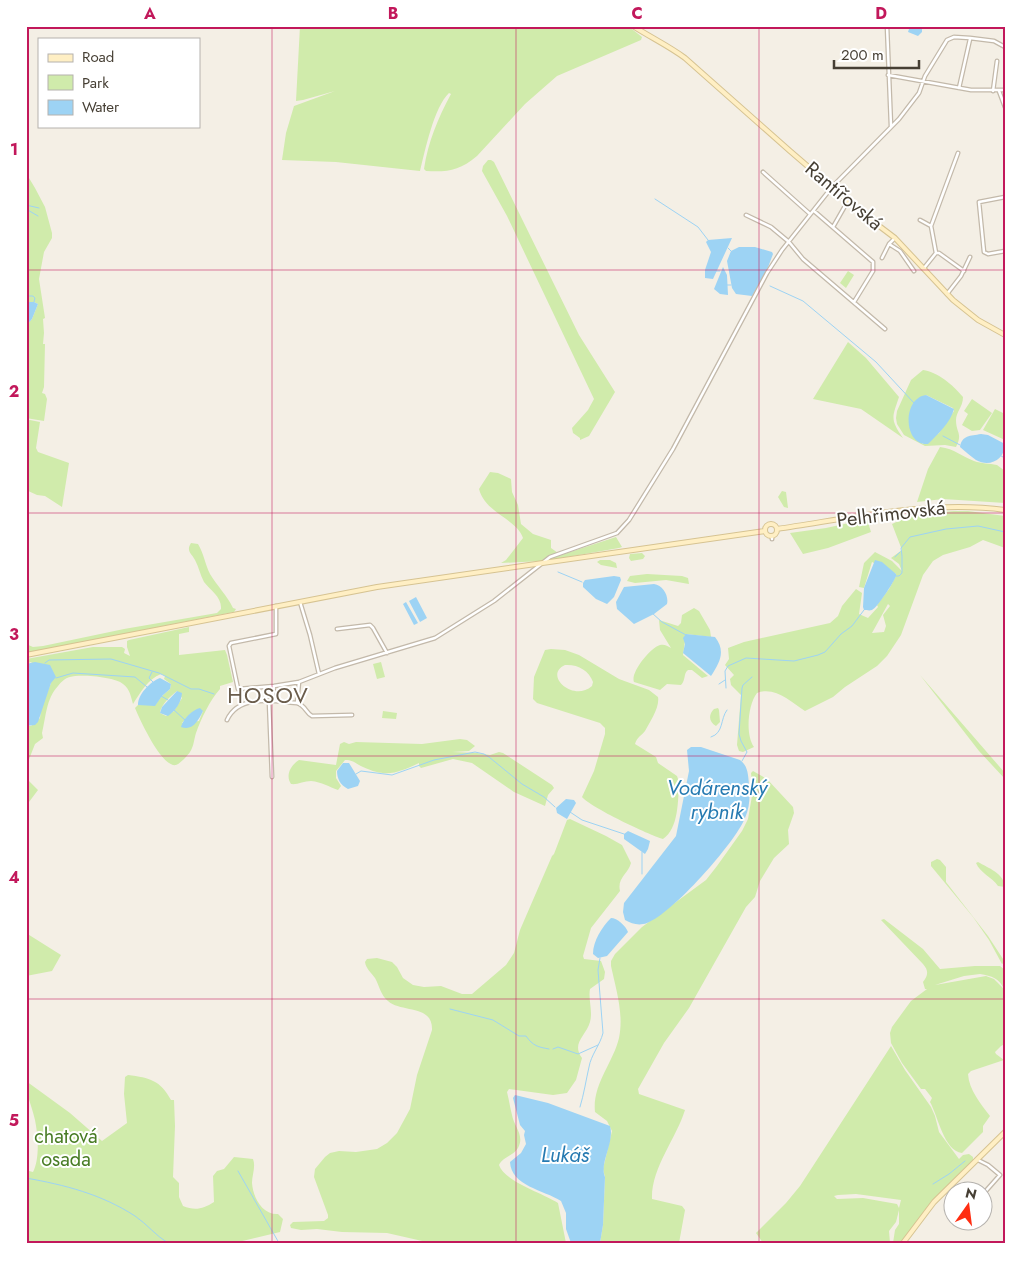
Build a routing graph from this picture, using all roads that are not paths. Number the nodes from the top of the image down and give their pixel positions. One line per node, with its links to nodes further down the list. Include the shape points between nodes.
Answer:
1 (633, 26): 16 (main road, Rantířovská, via 685,58)
2 (887, 26): 6 (street)
3 (970, 38): 4 (street, via 994,41); 7 (street, via 954,37 944,44); 8 (street)
4 (1005, 47)
5 (997, 62): 9 (street)
6 (888, 75): 7 (street); 13 (street)
7 (923, 81): 8 (street); 13 (street, via 919,93)
8 (959, 88): 9 (street)
9 (993, 90): 11 (street)
10 (1005, 90): 11 (street)
11 (998, 91): 12 (street)
12 (1005, 107)
13 (891, 126): 16 (street)
14 (958, 153): 23 (street)
15 (762, 172): 20 (street)
16 (832, 187): 19 (street); 25 (main road, Rantířovská)
17 (1005, 197): 28 (street, via 979,203 984,252)
18 (845, 206): 24 (street)
19 (813, 210): 20 (street); 24 (street)
20 (810, 214): 26 (street)
21 (746, 215): 26 (street, via 771,227)
22 (920, 220): 23 (street)
23 (931, 226): 29 (street)
24 (833, 227): 36 (street, via 873,264 873,271)
25 (895, 238): 27 (street); 32 (main road, Rantířovská)
26 (789, 242): 36 (street, via 803,259); 42 (street, via 774,261 673,449 624,527 617,533 550,557)
27 (889, 244): 30 (street); 33 (street, via 900,251)
28 (1005, 251)
29 (936, 253): 32 (street); 34 (street)
30 (882, 258)
31 (970, 258): 34 (street)
32 (924, 268): 35 (main road, Rantířovská)
33 (914, 271)
34 (964, 271): 35 (street)
35 (947, 294): 38 (main road, Rantířovská, via 967,313)
36 (854, 302): 37 (street)
37 (885, 329)
38 (1005, 335)
39 (1005, 510): 40 (main road, Pelhřimovská, via 936,507)
40 (777, 529): 41 (main road, via 770,524); 41 (main road, via 772,537)
41 (765, 531): 42 (main road)
42 (540, 564): 43 (main road); 46 (street, via 494,602 435,638)
43 (300, 601): 44 (main road); 48 (street)
44 (276, 606): 47 (main road); 50 (street, via 276,634 229,646 238,689)
45 (337, 629): 46 (street, via 370,625)
46 (387, 653): 48 (street)
47 (26, 655)
48 (319, 674): 49 (street)
49 (299, 682): 50 (street); 52 (street)
50 (274, 686): 51 (street)
51 (270, 701): 52 (street); 54 (street, via 242,704 231,712); 55 (street)
52 (298, 702): 53 (street, via 312,716)
53 (352, 715)
54 (227, 720)
55 (272, 778)
56 (1005, 1132): 57 (main road)
57 (978, 1160): 58 (street, via 1000,1175); 59 (main road, via 934,1202)
58 (994, 1182)
59 (903, 1243)

